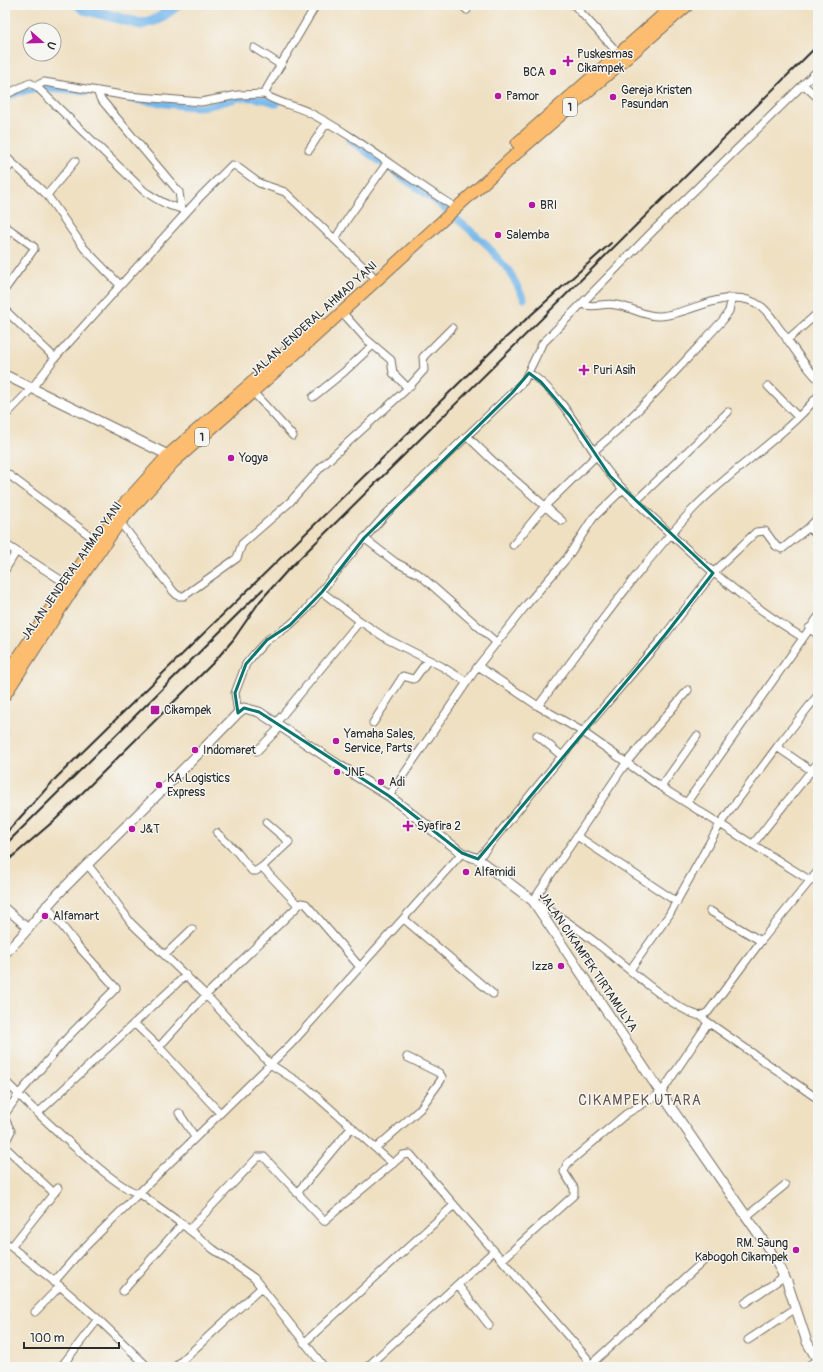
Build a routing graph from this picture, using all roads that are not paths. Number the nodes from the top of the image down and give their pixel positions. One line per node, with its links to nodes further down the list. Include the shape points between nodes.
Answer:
1 (316, 5): 7 (street)
2 (574, 5): 6 (street)
3 (674, 5): 6 (highway, JALAN JENDERAL AHMAD YANI / 1)
4 (688, 5): 23 (highway, JALAN JENDERAL AHMAD YANI / 1)
5 (254, 48): 7 (street)
6 (619, 54): 23 (highway, JALAN JENDERAL AHMAD YANI / 1)
7 (281, 65): 12 (street)
8 (818, 70): 9 (street)
9 (804, 85): 14 (street); 33 (street)
10 (39, 88): 11 (street, via 44,82); 13 (street, via 30,83); 24 (street, via 144,190 171,206)
11 (98, 94): 12 (street, via 201,102 234,95); 24 (street, via 179,192)
12 (265, 94): 15 (street, via 301,109)
13 (5, 95)
14 (818, 98)
15 (326, 124): 16 (street); 20 (street)
16 (309, 150)
17 (5, 156): 19 (street)
18 (75, 162): 22 (street)
19 (12, 163): 21 (street); 22 (street)
20 (386, 165): 23 (street); 28 (street)
21 (5, 172)
22 (47, 195): 30 (street, via 84,248)
23 (451, 206): 25 (highway, JALAN JENDERAL AHMAD YANI / 1)
24 (184, 210): 28 (street, via 234,165 259,182 285,192); 30 (street)
25 (441, 217): 29 (highway, JALAN JENDERAL AHMAD YANI / 1); 35 (highway, JALAN JENDERAL AHMAD YANI / 1)
26 (8, 228): 27 (street); 31 (street, via 34,247 34,250)
27 (5, 238)
28 (335, 239): 29 (street)
29 (372, 275): 56 (highway, JALAN JENDERAL AHMAD YANI / 1)
30 (120, 286): 40 (street)
31 (5, 289)
32 (730, 302): 33 (street, via 657,316 616,305 590,307); 38 (street, via 748,301 761,306); 55 (street, via 722,320 653,396)
33 (581, 304): 41 (street, via 542,344)
34 (5, 310): 40 (street)
35 (342, 312): 39 (street); 47 (highway, JALAN JENDERAL AHMAD YANI / 1)
36 (818, 313): 38 (street)
37 (452, 328): 46 (street, via 423,357 424,370)
38 (787, 340): 43 (street)
39 (373, 345): 46 (street, via 391,360 393,372); 49 (street)
40 (55, 358): 45 (street)
41 (529, 372): 54 (street, via 516,389); 55 (street, via 559,402)
42 (5, 375): 45 (street)
43 (818, 379)
44 (768, 386): 52 (street)
45 (32, 388): 51 (street); 56 (street)
46 (408, 388): 63 (street, via 322,466 290,502 242,544 237,558 184,596 178,596 173,591)
47 (253, 392): 53 (street); 56 (highway, JALAN JENDERAL AHMAD YANI / 1)
48 (818, 396): 52 (street)
49 (313, 397)
50 (728, 412): 59 (street)
51 (5, 416)
52 (798, 418): 65 (street, via 695,507)
53 (292, 436)
54 (467, 436): 60 (street); 67 (street)
55 (595, 454): 58 (street, via 610,476); 60 (street)
56 (170, 459): 63 (highway, JALAN JENDERAL AHMAD YANI / 1); 68 (highway, JALAN JENDERAL AHMAD YANI / 1, via 123,504)
57 (5, 472): 68 (street)
58 (623, 489): 59 (street); 81 (street, via 593,518 567,558)
59 (636, 501): 65 (street)
60 (545, 506): 62 (street); 70 (street)
61 (818, 518): 64 (street)
62 (562, 521)
63 (120, 522): 87 (highway, JALAN JENDERAL AHMAD YANI / 1)
64 (808, 528): 66 (street); 73 (street, via 782,549 776,546 765,531 756,532)
65 (672, 533): 73 (street); 89 (street)
66 (818, 536)
67 (364, 538): 75 (street); 81 (street, via 395,562 420,575)
68 (97, 541): 74 (highway, JALAN JENDERAL AHMAD YANI / 1)
69 (5, 544): 71 (street)
70 (514, 545)
71 (16, 552): 72 (street); 74 (street)
72 (5, 570)
73 (713, 573): 80 (street, via 767,615); 93 (street, via 665,635)
74 (67, 584): 84 (highway, JALAN JENDERAL AHMAD YANI / 1)
75 (322, 592): 77 (street); 90 (street, via 290,625 267,640 246,664 235,693)
76 (818, 617): 78 (street)
77 (360, 621): 82 (street, via 387,639); 92 (street)
78 (809, 628): 79 (street); 80 (street)
79 (818, 635)
80 (802, 637): 105 (street, via 781,671)
81 (497, 643): 83 (street)
82 (428, 660): 85 (street); 91 (street, via 415,678 403,676)
83 (478, 666): 85 (street); 89 (street)
84 (5, 677)
85 (467, 682): 104 (street)
86 (688, 690): 100 (street)
87 (5, 695)
88 (818, 695): 96 (street)
89 (538, 706): 93 (street)
90 (238, 713): 92 (street, JALAN CIKAMPEK TIRTAMULYA, via 248,708); 113 (street, via 188,766)
91 (373, 723)
92 (279, 724): 97 (street); 104 (street, JALAN CIKAMPEK TIRTAMULYA)
93 (583, 732): 98 (street); 100 (street)
94 (537, 735): 98 (street)
95 (696, 736): 103 (street)
96 (776, 747): 101 (street); 107 (street)
97 (257, 751)
98 (562, 756): 112 (street)
99 (818, 762): 101 (street)
100 (626, 763): 103 (street); 109 (street)
101 (811, 770): 102 (street); 110 (street)
102 (818, 775)
103 (661, 787): 105 (street)
104 (389, 796): 111 (street, JALAN CIKAMPEK TIRTAMULYA)
105 (686, 802): 107 (street)
106 (266, 822): 114 (street, via 289,842)
107 (720, 824): 110 (street); 118 (street)
108 (217, 833): 114 (street, via 237,852 252,872)
109 (577, 836): 117 (street); 118 (street)
110 (753, 844): 116 (street)
111 (462, 853): 112 (street, JALAN CIKAMPEK TIRTAMULYA); 123 (street)
112 (478, 859): 117 (street, JALAN CIKAMPEK TIRTAMULYA)
113 (87, 864): 120 (street); 128 (street, via 130,923)
114 (262, 867): 119 (street)
115 (818, 871): 116 (street)
116 (811, 881): 126 (street)
117 (533, 901): 130 (street, via 559,915); 141 (street, JALAN CIKAMPEK TIRTAMULYA)
118 (677, 902): 130 (street)
119 (298, 905): 129 (street, via 306,904); 133 (street)
120 (46, 906): 124 (street); 142 (street, via 116,988 68,1037)
121 (5, 908): 124 (street)
122 (710, 911): 126 (street)
123 (404, 919): 129 (street); 132 (street)
124 (29, 929): 127 (street)
125 (192, 929): 128 (street)
126 (761, 941): 134 (street, via 708,1012)
127 (5, 953)
128 (164, 955): 131 (street)
129 (360, 966): 139 (street)
130 (630, 970): 134 (street, via 680,1006)
131 (186, 975): 133 (street); 136 (street)
132 (493, 994)
133 (206, 995): 137 (street); 139 (street)
134 (701, 1016): 135 (street)
135 (708, 1022): 141 (street); 143 (street)
136 (134, 1023): 137 (street); 145 (street)
137 (159, 1047): 146 (street)
138 (407, 1057): 153 (street, via 440,1073 441,1080 420,1109)
139 (270, 1064): 146 (street); 149 (street, via 306,1087)
140 (5, 1080): 142 (street)
141 (661, 1093): 159 (street, JALAN CIKAMPEK TIRTAMULYA); 166 (street, via 626,1114 567,1164 564,1172 574,1188 574,1195)
142 (19, 1094): 145 (street); 147 (street)
143 (818, 1099)
144 (179, 1112): 150 (street)
145 (38, 1113): 156 (street, via 104,1171 129,1190)
146 (220, 1113): 150 (street)
147 (5, 1114)
148 (5, 1119): 151 (street, via 11,1131)
149 (352, 1126): 153 (street); 157 (street)
150 (195, 1137): 156 (street)
151 (5, 1143)
152 (5, 1147): 163 (street, via 56,1190)
153 (376, 1148): 154 (street)
154 (393, 1164): 157 (street, via 327,1221 321,1220); 158 (street, via 406,1153 412,1155)
155 (785, 1185): 159 (street)
156 (139, 1192): 160 (street); 168 (street, via 79,1253)
157 (297, 1193): 161 (street, via 264,1157 258,1157)
158 (454, 1205): 164 (street); 178 (street)
159 (747, 1216): 167 (street, JALAN CIKAMPEK TIRTAMULYA)
160 (182, 1224): 161 (street); 171 (street)
161 (189, 1230): 170 (street, via 247,1272)
162 (5, 1242): 163 (street)
163 (12, 1246): 168 (street)
164 (494, 1252): 166 (street); 169 (street)
165 (708, 1257): 186 (street)
166 (502, 1260): 185 (street, via 587,1358)
167 (784, 1276): 172 (street); 173 (street, JALAN CIKAMPEK TIRTAMULYA)
168 (57, 1284): 174 (street); 175 (street)
169 (458, 1284): 176 (street); 184 (street)
170 (262, 1287): 178 (street); 182 (street)
171 (123, 1291)
172 (745, 1303)
173 (796, 1308): 177 (street); 179 (street, JALAN CIKAMPEK TIRTAMULYA, via 806,1342)
174 (35, 1312)
175 (98, 1319): 180 (street); 181 (street)
176 (489, 1325)
177 (748, 1340)
178 (304, 1343): 183 (street)
179 (816, 1356): 187 (street)
180 (61, 1367)
181 (148, 1367)
182 (176, 1367)
183 (324, 1367)
184 (367, 1367)
185 (584, 1367)
186 (588, 1367)
187 (806, 1367)

